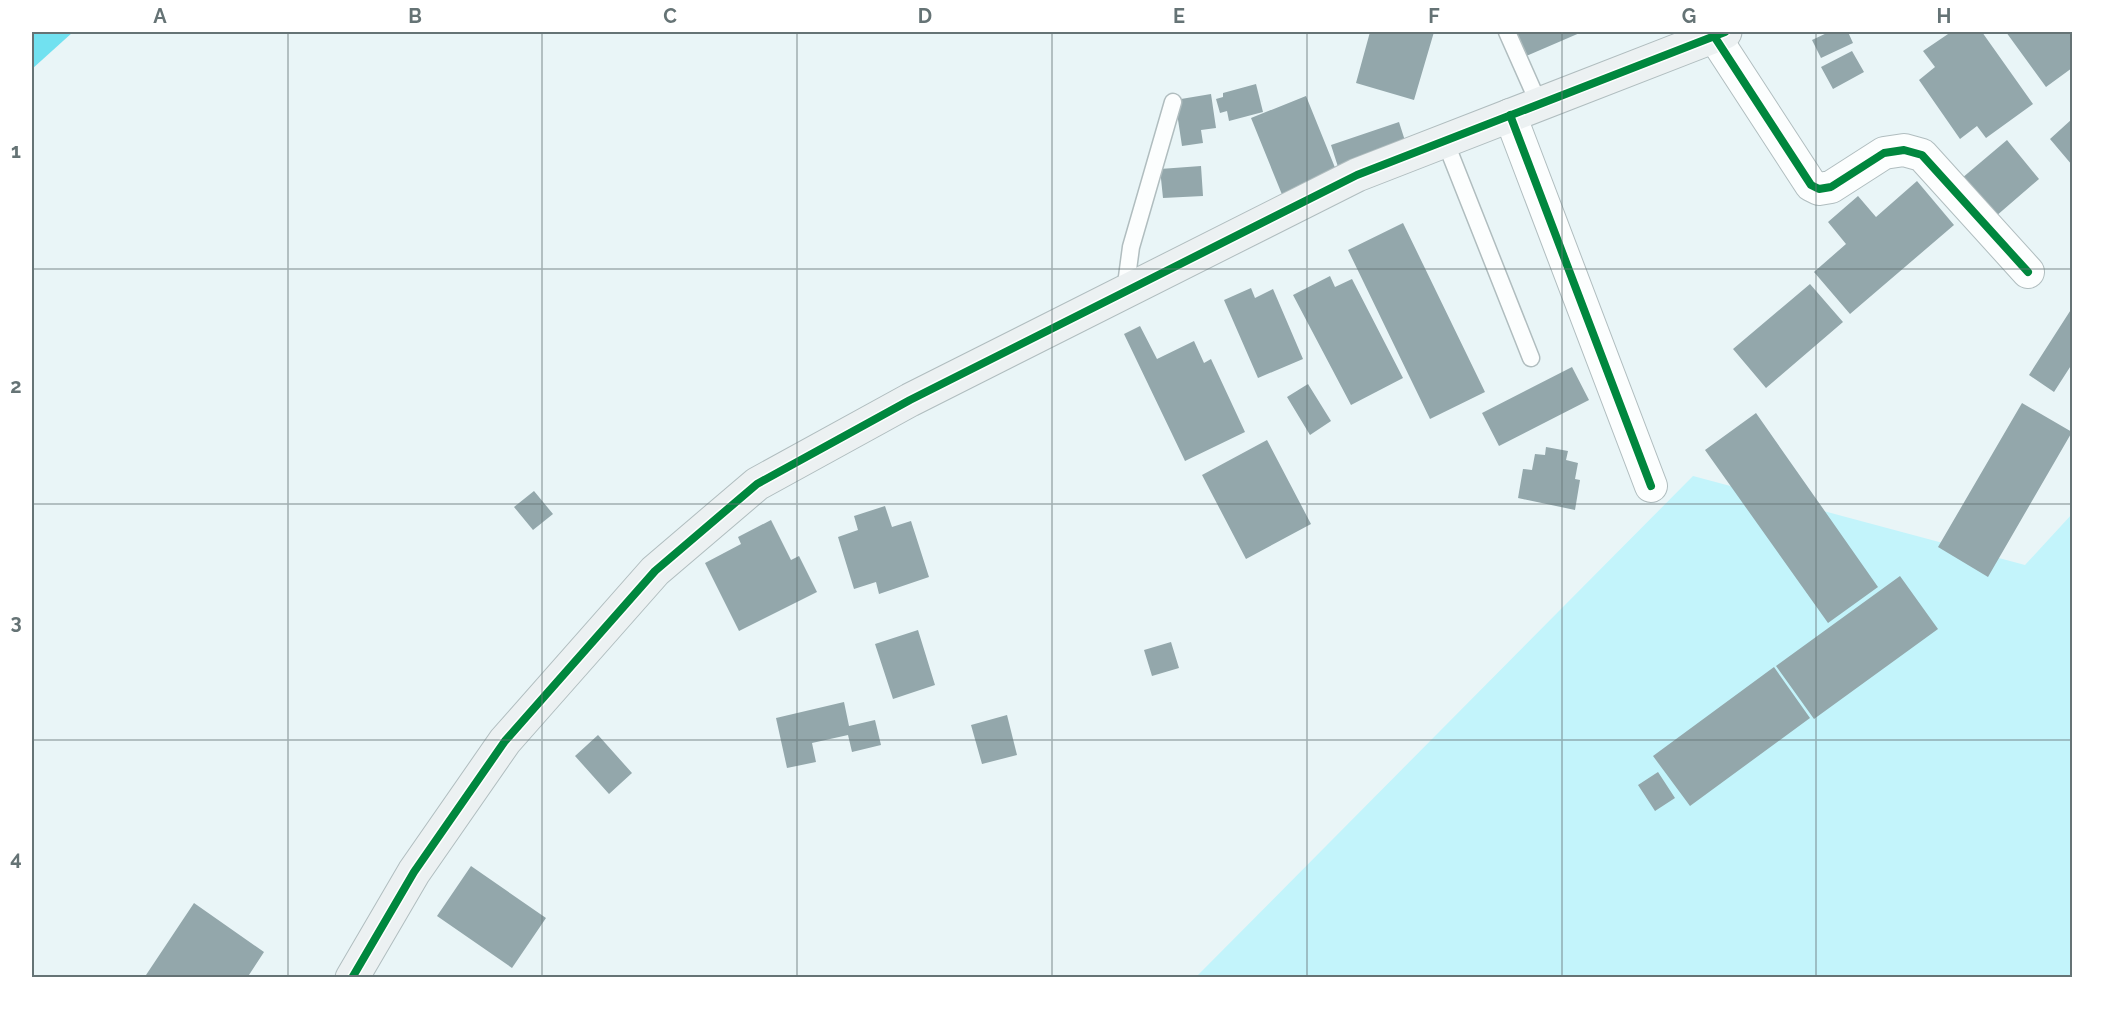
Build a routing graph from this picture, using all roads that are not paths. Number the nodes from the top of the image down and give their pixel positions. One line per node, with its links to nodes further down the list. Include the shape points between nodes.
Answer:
1 (1507, 32): 4 (lane)
2 (1720, 34): 4 (street); 6 (street, via 1811,185 1819,189 1831,187 1884,153 1904,150 1922,156)
3 (1173, 102): 7 (lane, via 1131,247)
4 (1524, 110): 5 (street); 9 (street)
5 (1445, 141): 7 (street, via 1357,175); 8 (lane)
6 (2028, 272)
7 (1125, 292): 10 (street, via 910,400 757,484 655,571 505,741 414,872)
8 (1531, 358)
9 (1651, 486)
10 (352, 978)

